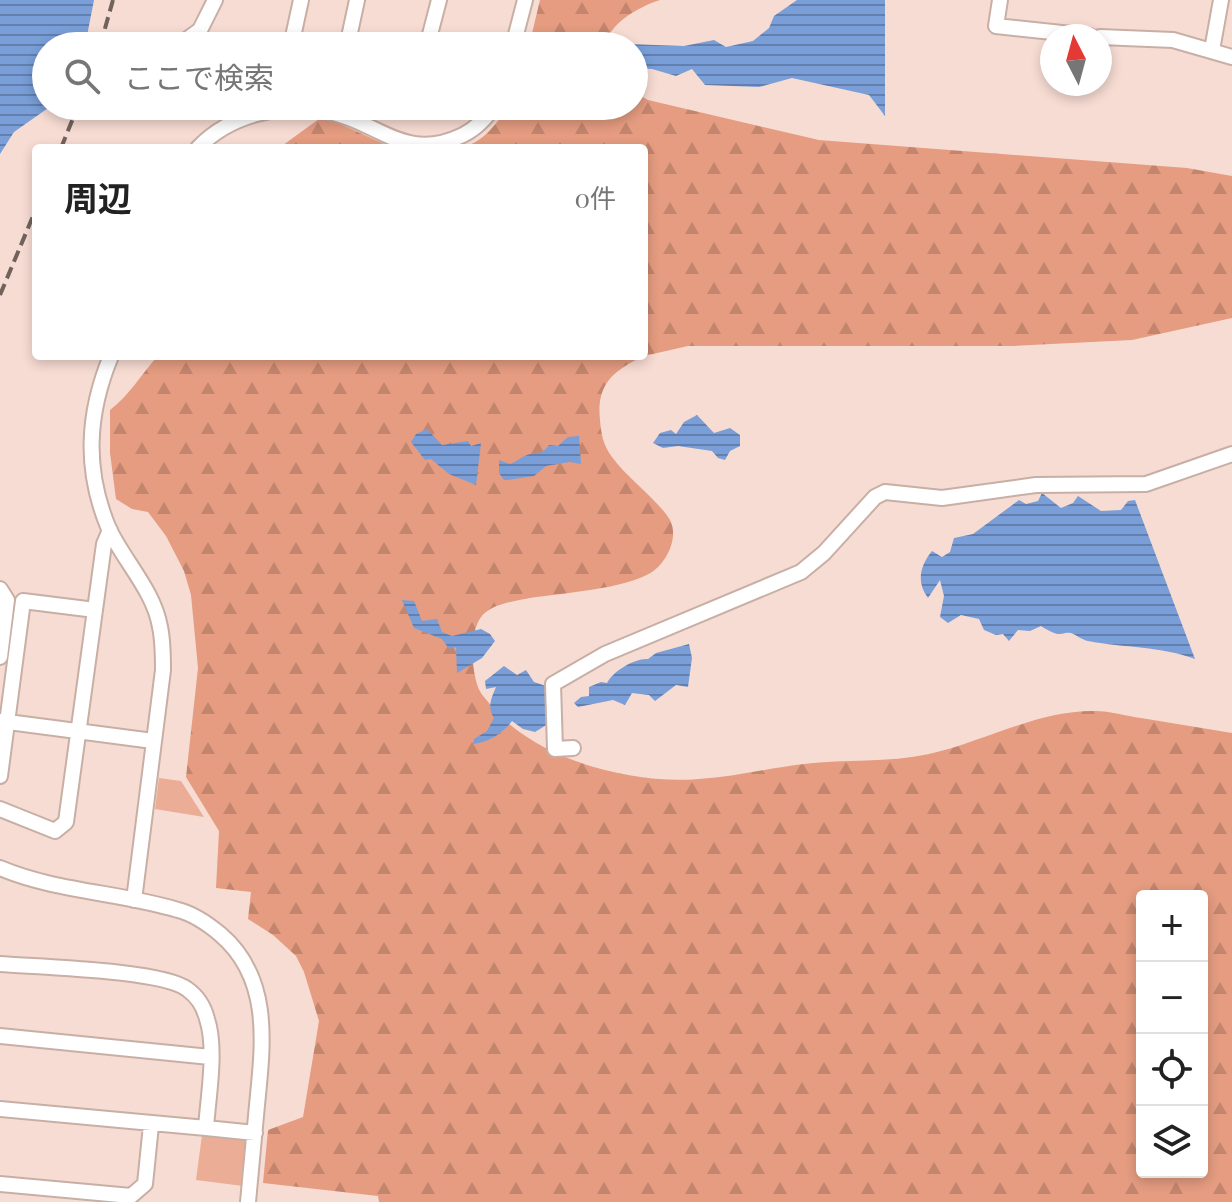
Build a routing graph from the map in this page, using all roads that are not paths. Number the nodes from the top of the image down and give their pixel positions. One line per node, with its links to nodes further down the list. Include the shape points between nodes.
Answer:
1 (215, 0): 9 (street)
2 (301, 0): 10 (street)
3 (357, 0): 11 (street)
4 (439, 0): 12 (street)
5 (525, 0): 13 (street)
6 (1000, 0): 8 (street, via 996,26)
7 (1221, 0): 15 (street)
8 (1040, 31)
9 (197, 32)
10 (294, 32)
11 (350, 32)
12 (431, 32)
13 (517, 32)
14 (1112, 37): 15 (street, via 1173,40)
15 (1212, 50): 16 (street)
16 (1232, 57)
17 (239, 120): 20 (street)
18 (356, 120): 21 (street)
19 (483, 120): 22 (street)
20 (203, 144)
21 (410, 144)
22 (439, 144)
23 (110, 360): 25 (street, via 90,447 94,481)
24 (1232, 454): 32 (street, via 1146,484 1036,485 942,498 885,492 801,572 605,654 553,684 555,749)
25 (110, 530): 27 (street); 31 (street, via 160,624 163,670)
26 (0, 589): 28 (street, via 7,600)
27 (95, 610): 29 (street, via 23,601); 30 (street)
28 (0, 657)
29 (4, 722): 30 (street); 33 (street)
30 (79, 732): 31 (street); 34 (street, via 66,822 55,831)
31 (153, 741): 36 (street)
32 (573, 748)
33 (0, 776)
34 (0, 809)
35 (0, 868): 36 (street, via 32,881)
36 (134, 900): 43 (street, via 180,910 207,923 249,969 263,1028)
37 (0, 964): 39 (street, via 161,978 186,988 209,1022)
38 (0, 1036): 39 (street)
39 (210, 1057): 42 (street)
40 (0, 1109): 41 (street)
41 (151, 1125): 42 (street); 44 (street, via 145,1184 131,1196)
42 (206, 1128): 43 (street)
43 (255, 1133): 45 (street)
44 (0, 1184)
45 (248, 1202)

